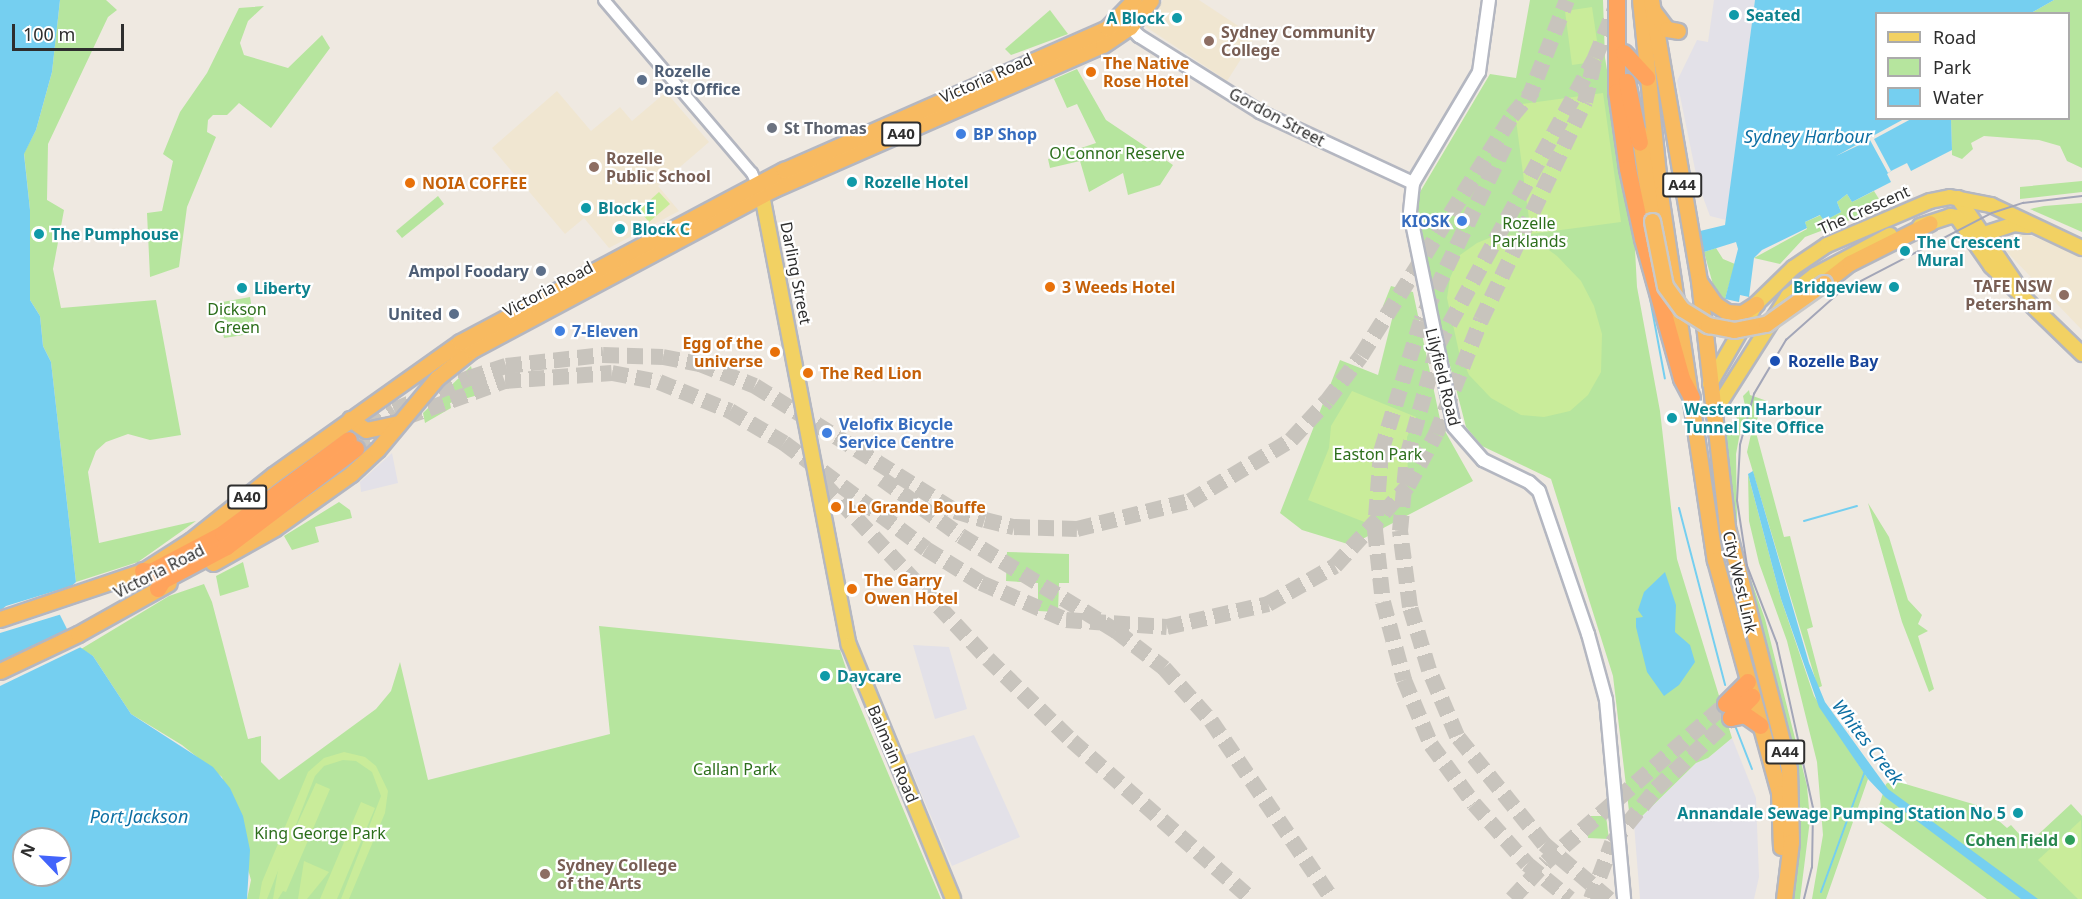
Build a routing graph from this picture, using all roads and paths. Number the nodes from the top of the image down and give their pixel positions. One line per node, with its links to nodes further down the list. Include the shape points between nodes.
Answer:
1 (604, 0): 15 (street, Darling Street, via 752,172)
2 (1134, 0): 9 (highway, Victoria Road / A40)
3 (1151, 0): 9 (highway, Victoria Road / A40)
4 (1488, 0): 14 (main road, Lilyfield Road, via 1479,72)
5 (1617, 0): 27 (highway, via 1617,92 1628,169 1682,379)
6 (1622, 0): 11 (highway)
7 (1634, 0): 12 (highway)
8 (1648, 3): 10 (highway, via 1667,29); 12 (highway); 22 (highway, A44)
9 (1125, 22): 14 (main road, Gordon Street, via 1260,112); 15 (highway, Victoria Road / A40, via 1103,45)
10 (1678, 32)
11 (1624, 53): 12 (highway); 13 (highway)
12 (1641, 73): 13 (highway); 27 (highway, City West Link)
13 (1640, 143): 17 (highway, bridge, via 1665,286 1682,309 1708,326 1734,330 1766,324 1850,263)
14 (1413, 183): 40 (main road, Lilyfield Road, via 1410,213 1454,427 1484,460 1539,491 1601,675)
15 (759, 189): 21 (highway, Victoria Road / A40); 23 (highway, Victoria Road / A40); 34 (main road, Darling Street)
16 (1958, 198): 18 (main road, The Crescent, via 1997,207); 19 (main road); 24 (main road, The Crescent, via 1930,201 1827,245 1793,268)
17 (1930, 223): 19 (main road, The Crescent, via 1954,216); 28 (main road, The Crescent, via 1888,236 1852,254 1793,292 1774,314)
18 (2037, 227): 19 (main road, via 2015,224); 20 (main road, The Crescent)
19 (1977, 235): 25 (main road, via 1991,266)
20 (2082, 248)
21 (586, 275): 23 (highway); 29 (highway, Victoria Road / A40, via 446,350)
22 (1699, 281): 24 (highway, via 1715,304 1727,312 1742,313); 26 (highway, City West Link / A44)
23 (582, 291): 30 (highway, Victoria Road / A40, via 459,358)
24 (1756, 303): 26 (main road, The Crescent)
25 (2082, 354)
26 (1712, 381): 28 (highway, City West Link / A44); 31 (highway, via 1698,408)
27 (1692, 398): 31 (highway, City West Link / A44)
28 (1713, 414): 37 (highway, City West Link / A44, via 1727,527)
29 (350, 419): 30 (highway, via 366,430); 32 (highway, Victoria Road / A40, via 190,541)
30 (398, 423): 33 (highway, Victoria Road / A40, via 351,474 275,528)
31 (1696, 427): 37 (highway, City West Link / A44, via 1715,560)
32 (142, 571): 33 (highway, via 151,572 223,534 352,445 227,547 163,582); 35 (highway, Victoria Road / A40)
33 (155, 591): 36 (highway, Victoria Road / A40)
34 (841, 607): 39 (main road, Balmain Road, via 856,667)
35 (0, 619)
36 (0, 671)
37 (1758, 685): 38 (highway, City West Link / A44); 38 (highway, via 1728,711); 42 (highway, City West Link / A44, via 1789,769 1791,842)
38 (1761, 726): 41 (highway, City West Link / A44, via 1779,793 1781,852)
39 (953, 899)
40 (1624, 899)
41 (1775, 899)
42 (1784, 899)

